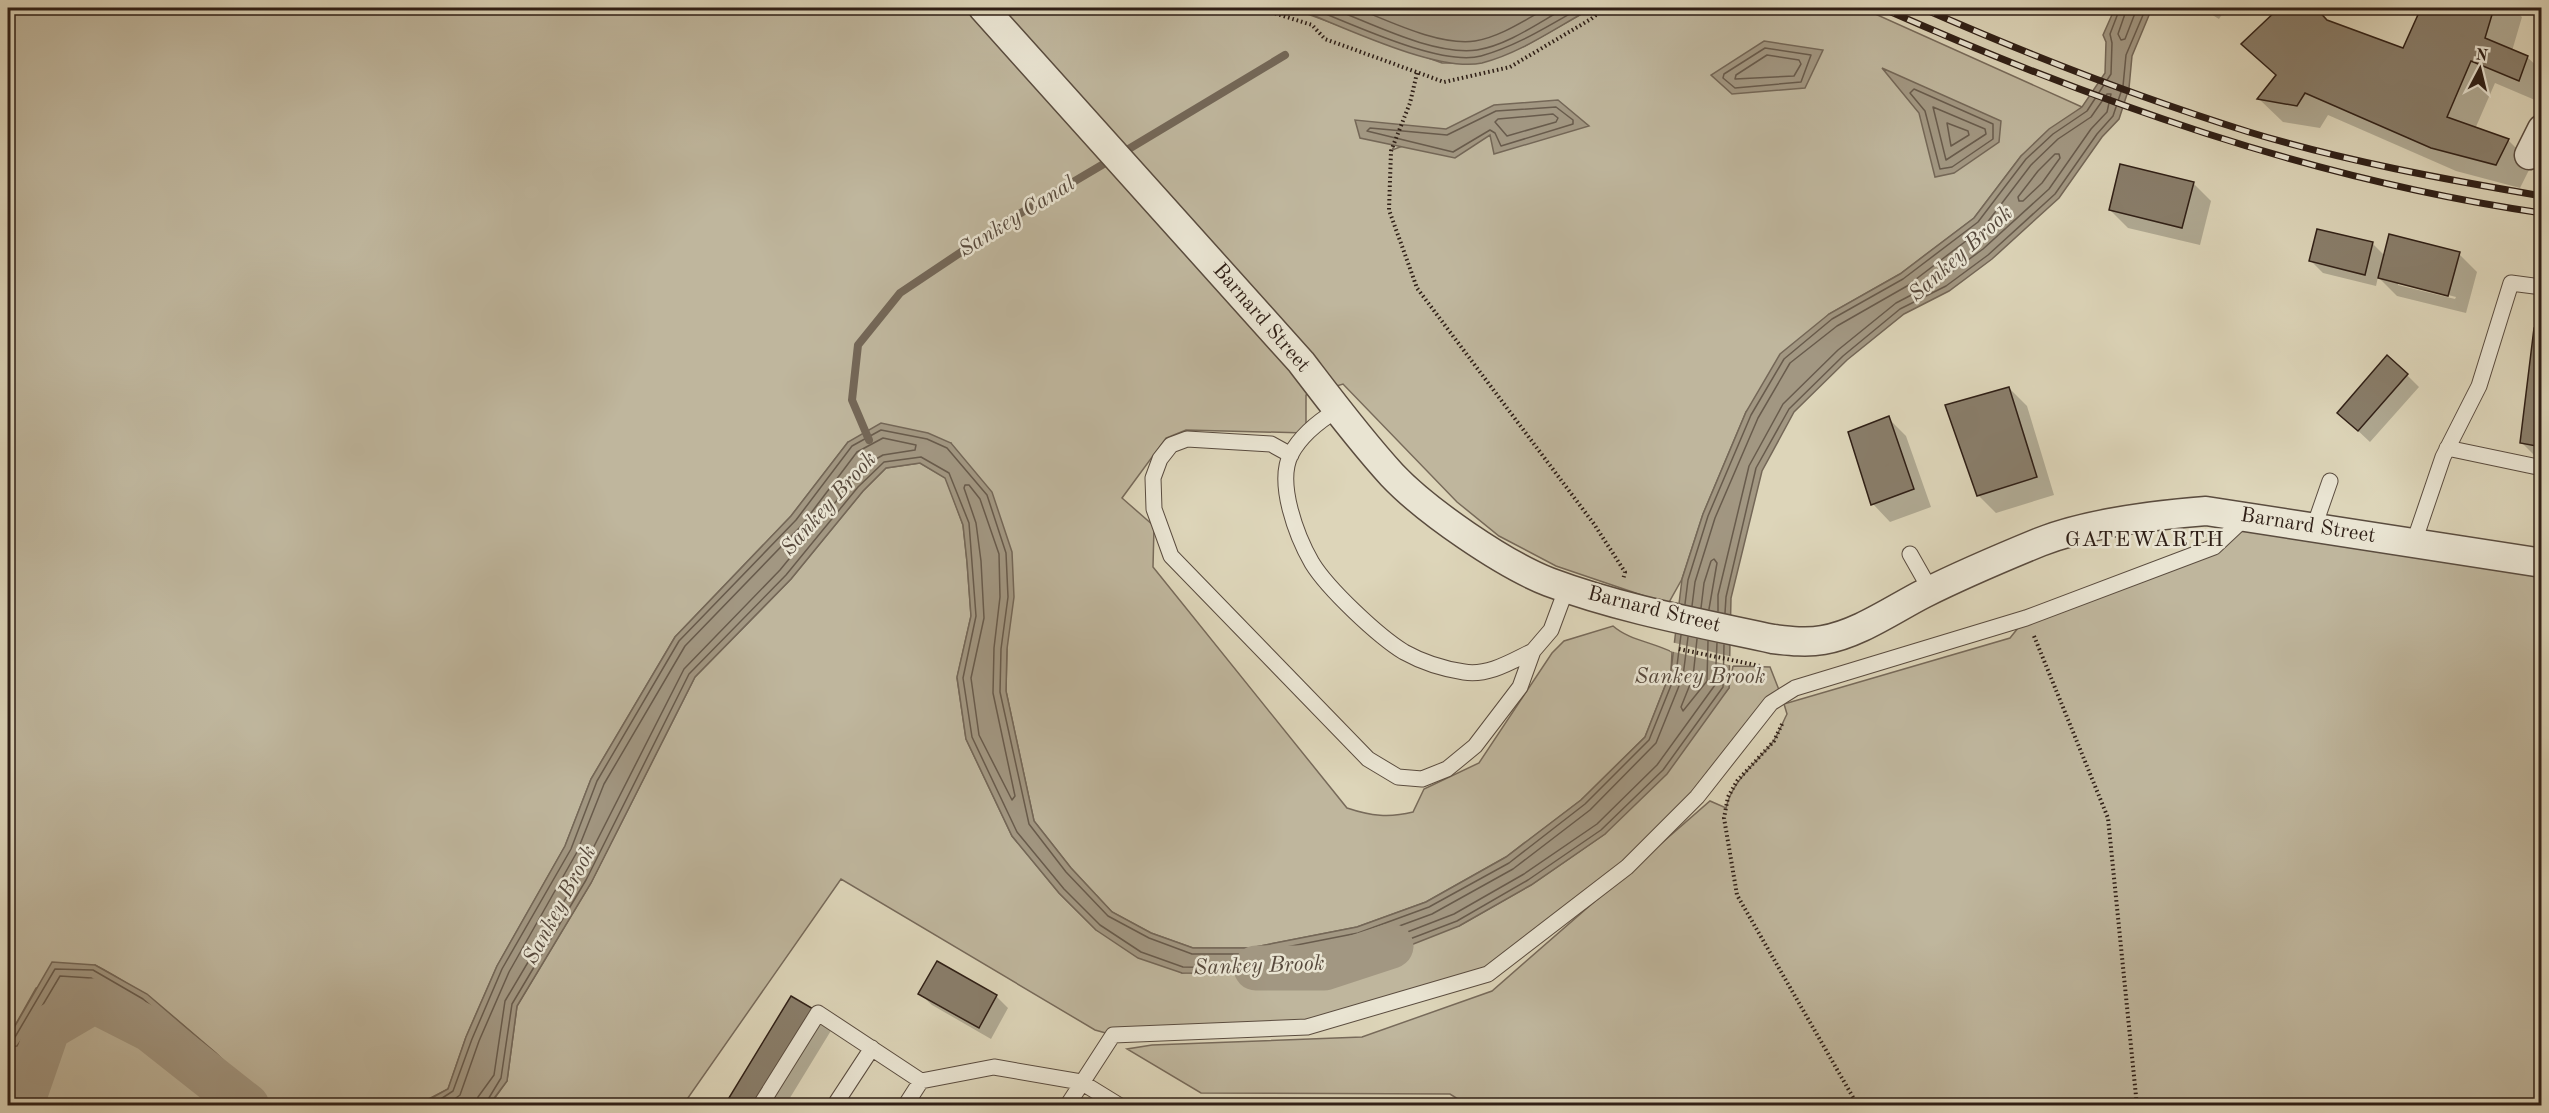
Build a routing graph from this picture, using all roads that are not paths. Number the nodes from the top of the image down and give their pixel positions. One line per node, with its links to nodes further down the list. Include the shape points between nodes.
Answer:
1 (983, 8): 5 (street, Barnard Street, via 1301,362)
2 (2541, 129): 3 (street)
3 (2529, 155)
4 (2541, 287): 6 (lane, via 2511,284 2479,386)
5 (1337, 410): 7 (lane, via 1306,433); 15 (street, Barnard Street, via 1394,477 1456,528 1505,560)
6 (2447, 448): 8 (lane); 12 (lane)
7 (1291, 455): 17 (lane, via 1287,495 1296,530 1313,564 1350,607 1404,651 1436,666 1466,673 1493,670); 17 (lane, via 1270,444 1186,439 1171,445 1160,459 1153,478 1154,509 1171,556 1368,759 1398,777 1422,779 1447,769 1475,747 1520,687)
8 (2541, 468)
9 (2330, 481): 11 (lane)
10 (2247, 516): 11 (street, Barnard Street); 16 (street, Barnard Street, via 2206,511 2170,513 2081,530 2042,541); 20 (lane, via 2214,546 2026,618 1781,695 1697,797 1627,867 1488,974 1307,1027 1113,1035)
11 (2314, 527): 12 (street, Barnard Street)
12 (2414, 542): 14 (street, Barnard Street)
13 (1910, 554): 16 (lane)
14 (2541, 563)
15 (1567, 587): 16 (street, Barnard Street, via 1618,604 1798,642 1824,640 1848,632); 17 (lane, via 1551,630)
16 (1930, 591)
17 (1533, 651)
18 (872, 1048): 19 (lane); 21 (lane, via 818,1013); 22 (lane)
19 (921, 1081): 20 (lane, via 994,1067); 23 (lane)
20 (1081, 1082): 24 (lane); 25 (lane)
21 (760, 1106)
22 (834, 1106)
23 (905, 1106)
24 (1067, 1106)
25 (1120, 1106)

